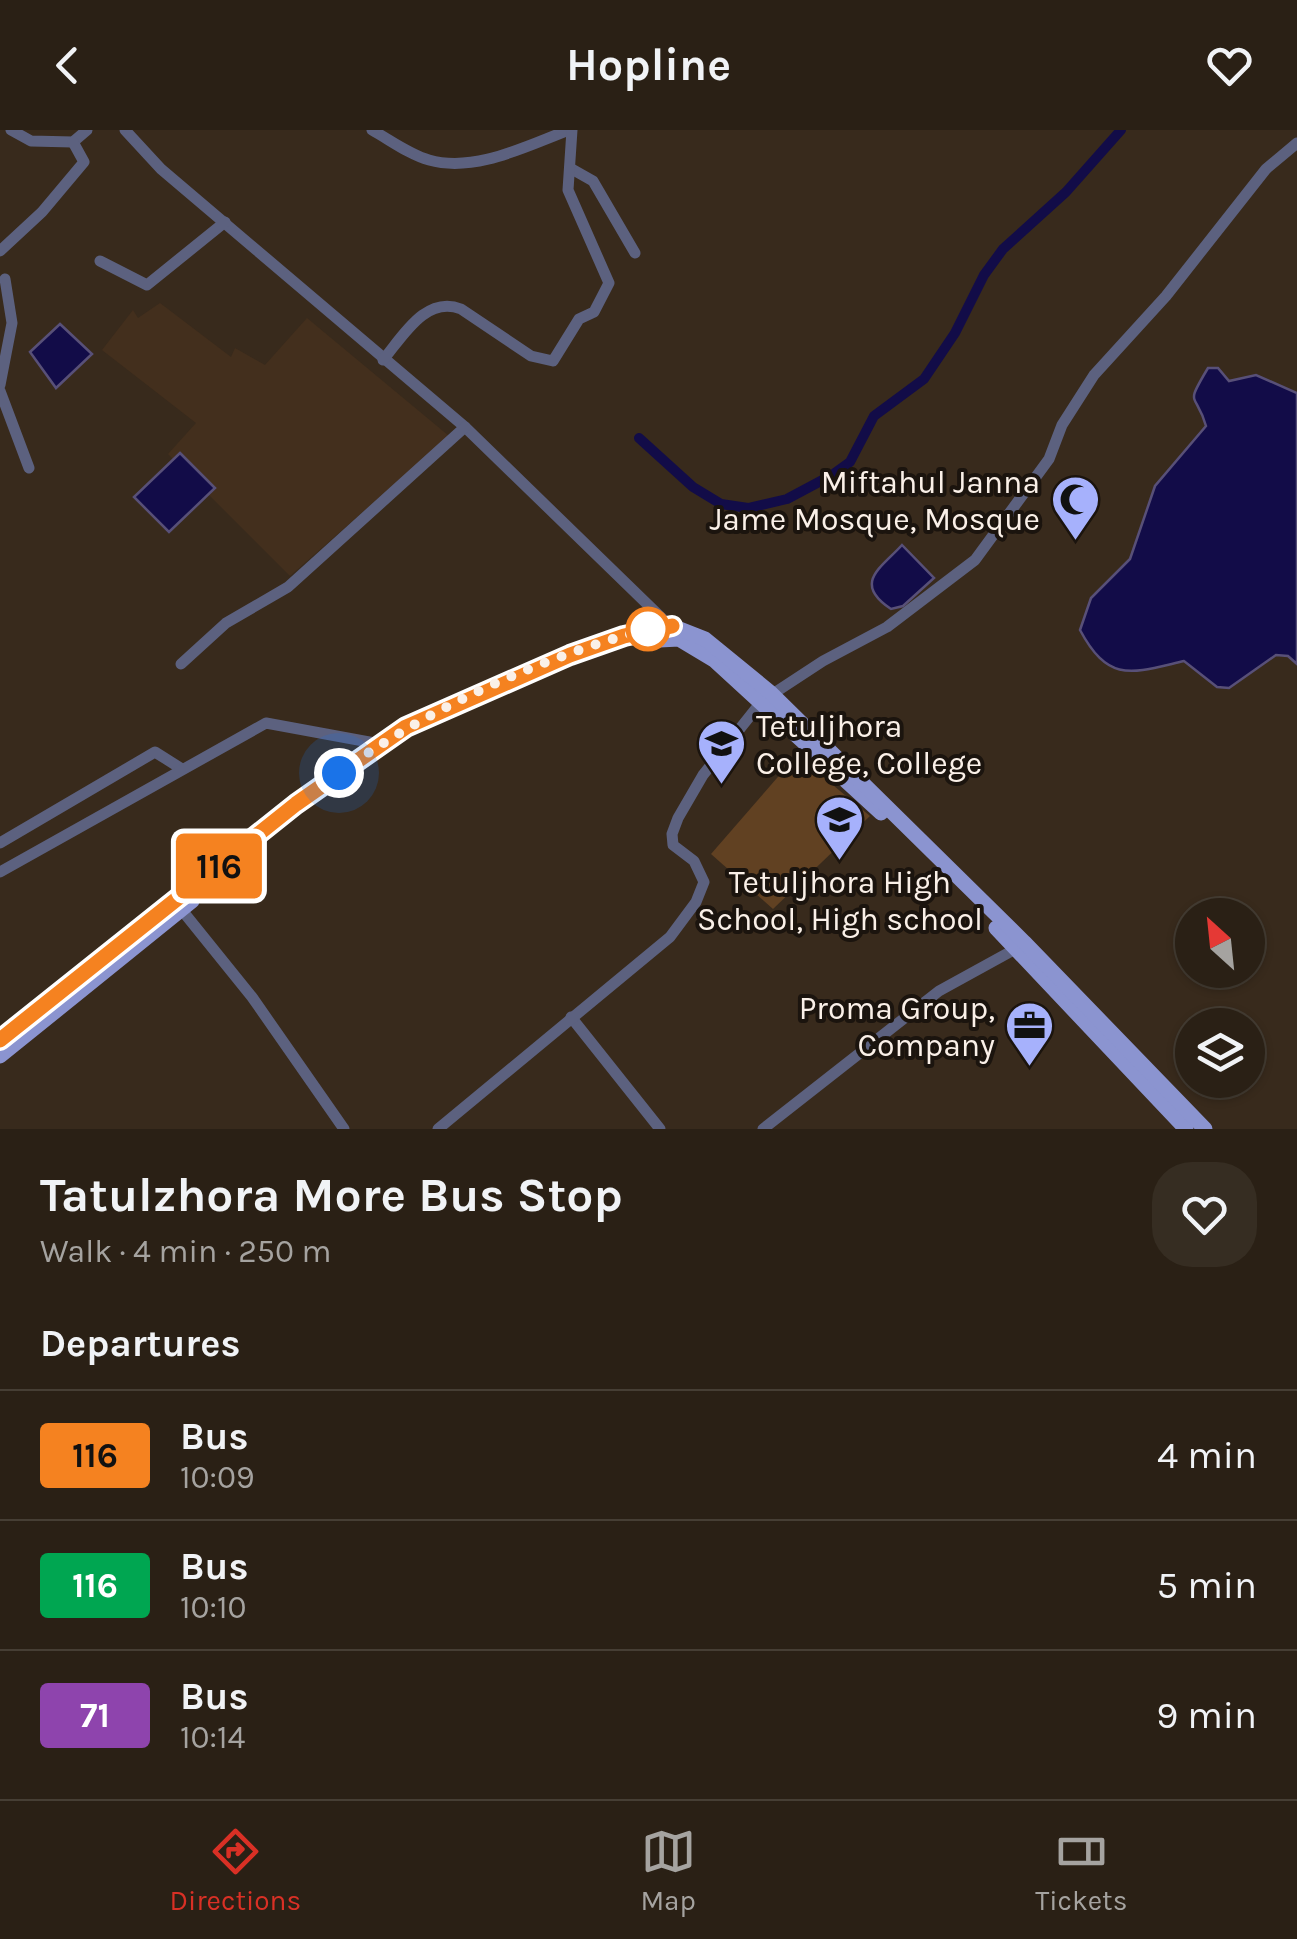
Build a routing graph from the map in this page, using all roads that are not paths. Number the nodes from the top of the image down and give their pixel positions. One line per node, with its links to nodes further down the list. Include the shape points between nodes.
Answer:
1 (11, 130): 6 (street, via 31,142)
2 (87, 130): 6 (street)
3 (125, 130): 9 (street)
4 (372, 130): 5 (street, via 426,160 454,164)
5 (570, 130): 8 (street)
6 (73, 142): 11 (street, via 84,162)
7 (1297, 142): 20 (street, via 1266,169 1094,375 1049,460 974,560 887,627)
8 (570, 168): 10 (street, via 592,180); 14 (street, via 568,190 609,283 553,361 531,356 448,304 425,313)
9 (224, 222): 12 (street, via 147,285); 14 (street)
10 (634, 253)
11 (0, 254): 13 (street)
12 (100, 261)
13 (2, 280): 15 (street, via 12,323)
14 (384, 360): 16 (street)
15 (0, 388): 17 (street)
16 (465, 427): 18 (street); 19 (street, via 288,586 226,623)
17 (29, 468)
18 (676, 632): 20 (main road, via 705,639); 21 (main road, via 624,636 513,677); 25 (main road, via 522,683 431,724 340,784)
19 (181, 664)
20 (766, 697): 26 (main road); 27 (street, via 703,775 672,834 673,845 694,861 704,882 696,902 670,937)
21 (380, 744): 22 (street, via 266,722); 28 (main road)
22 (182, 769): 23 (street, via 155,752); 24 (street)
23 (0, 843)
24 (0, 872)
25 (181, 910): 29 (main road); 30 (street, via 252,997)
26 (1020, 946): 33 (street, via 939,990); 34 (main road); 35 (main road)
27 (571, 1017): 31 (street); 32 (street)
28 (0, 1040)
29 (0, 1056)
30 (344, 1129)
31 (438, 1129)
32 (660, 1129)
33 (762, 1129)
34 (1186, 1129)
35 (1204, 1129)

